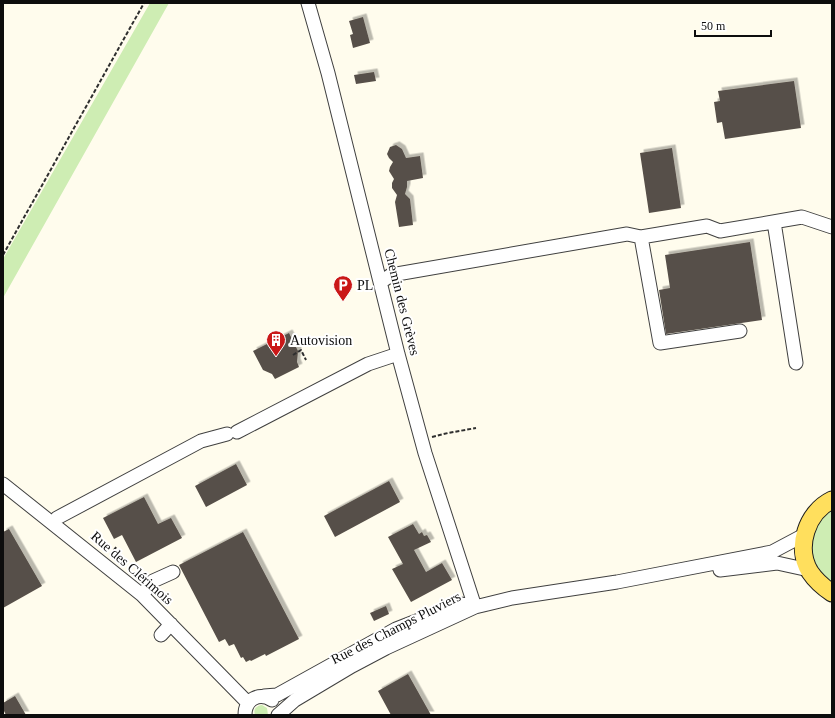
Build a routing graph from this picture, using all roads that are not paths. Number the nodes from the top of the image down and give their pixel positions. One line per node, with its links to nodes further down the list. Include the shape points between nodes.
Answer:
1 (308, 3): 5 (street, Chemin des Grèves)
2 (774, 222): 3 (street, via 802,217); 4 (street, via 720,231 707,226); 8 (street)
3 (832, 228)
4 (641, 237): 5 (street, via 627,234 391,275); 6 (street, via 660,343)
5 (381, 282): 7 (street, Chemin des Grèves)
6 (740, 331)
7 (398, 354): 11 (street, via 368,364 232,433 201,442 56,518); 18 (street, Chemin des Grèves, via 421,440)
8 (796, 363)
9 (3, 484): 11 (street, Rue des Clérimois)
10 (832, 500): 12 (main road, via 824,503 812,517)
11 (53, 523): 17 (street, Rue des Clérimois)
12 (804, 535): 13 (main road, via 804,553); 15 (street, via 772,552)
13 (809, 570): 15 (street, via 777,563); 16 (main road, via 818,583)
14 (173, 572): 17 (street, via 153,582)
15 (617, 582): 18 (street, via 512,598)
16 (832, 594)
17 (142, 595): 19 (street, Rue des Clérimois)
18 (475, 607): 21 (street, Rue des Champs Pluviers, via 460,604 396,629 277,695); 23 (street, Rue des Champs Pluviers, via 352,666 295,700)
19 (171, 624): 20 (street); 22 (street, Rue des Clérimois)
20 (161, 635)
21 (264, 696): 22 (street, Rue des Champs Pluviers, via 255,697); 23 (street, via 276,705)
22 (244, 711)
23 (278, 715)

